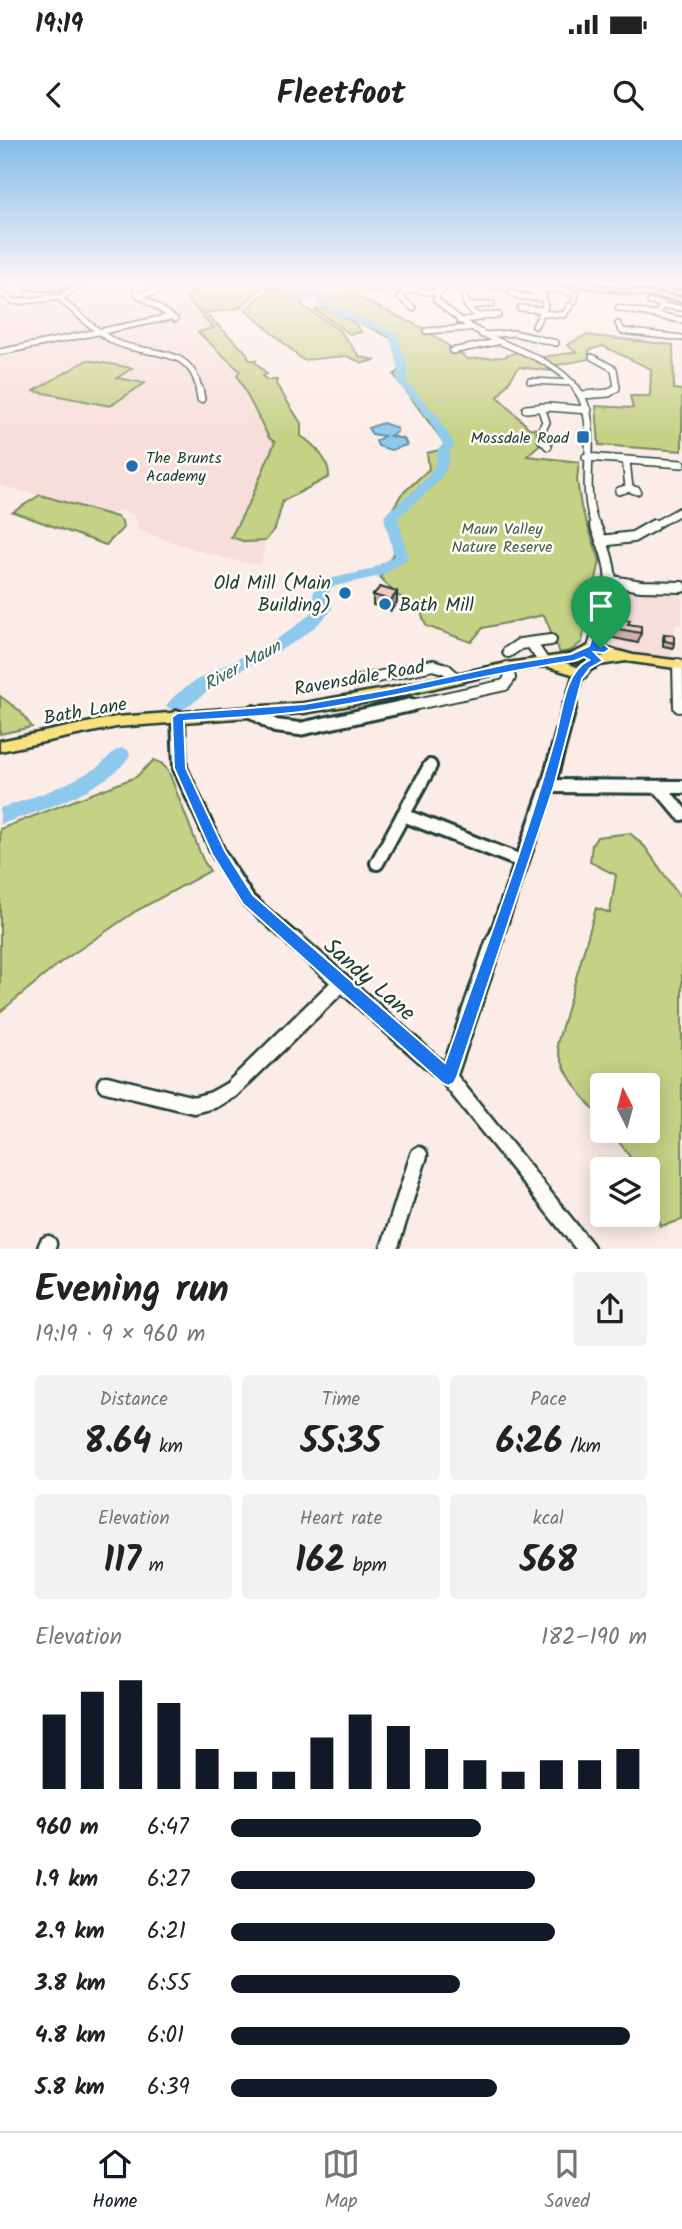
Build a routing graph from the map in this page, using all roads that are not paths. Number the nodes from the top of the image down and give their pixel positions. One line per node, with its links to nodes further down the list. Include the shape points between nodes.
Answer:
1 (83, 335): 8 (street)
2 (106, 335): 13 (street, via 115,342 190,364)
3 (482, 335): 5 (street)
4 (517, 335): 6 (street)
5 (497, 342): 7 (street); 11 (street)
6 (551, 342)
7 (453, 351)
8 (0, 352)
9 (593, 358): 12 (street, via 614,369 617,387 609,393)
10 (534, 383): 11 (street)
11 (573, 383): 12 (street)
12 (582, 395): 16 (street)
13 (201, 398)
14 (541, 407): 15 (street); 16 (street); 17 (street, via 546,422 541,439)
15 (526, 409)
16 (588, 410): 18 (street)
17 (548, 444)
18 (586, 457): 19 (street); 23 (street, via 587,501)
19 (626, 460): 20 (street); 21 (street, via 633,489)
20 (682, 464)
21 (619, 491)
22 (682, 510): 23 (street, via 637,536)
23 (601, 541): 24 (street)
24 (612, 581): 25 (street); 29 (street)
25 (682, 587)
26 (551, 640): 27 (street)
27 (531, 643): 28 (street); 30 (street)
28 (508, 652)
29 (588, 659): 30 (main road, Ravensdale Road); 31 (main road, Ravensdale Road); 40 (street)
30 (544, 662): 32 (main road, Ravensdale Road)
31 (680, 664): 35 (street)
32 (507, 667): 33 (main road, Ravensdale Road); 36 (street, via 510,678 505,685 300,729 282,730 264,723)
33 (456, 678): 34 (street, via 433,665); 36 (main road, Ravensdale Road, via 304,708)
34 (354, 682)
35 (679, 707)
36 (253, 712): 37 (main road, Ravensdale Road)
37 (178, 717): 38 (main road, Bath Lane, via 117,722); 47 (street, Sandy Lane, via 180,768 233,879 248,900)
38 (0, 746)
39 (430, 766): 44 (street)
40 (548, 786): 41 (street); 45 (street)
41 (659, 787): 42 (street); 43 (street)
42 (682, 787)
43 (682, 814)
44 (403, 815): 45 (street); 46 (street)
45 (521, 861): 48 (street)
46 (377, 863)
47 (341, 983): 48 (street, Sandy Lane); 49 (street, via 232,1090 213,1100 194,1105)
48 (448, 1077): 52 (street, Sandy Lane)
49 (106, 1084)
50 (419, 1155): 51 (street)
51 (389, 1249)
52 (586, 1249)

